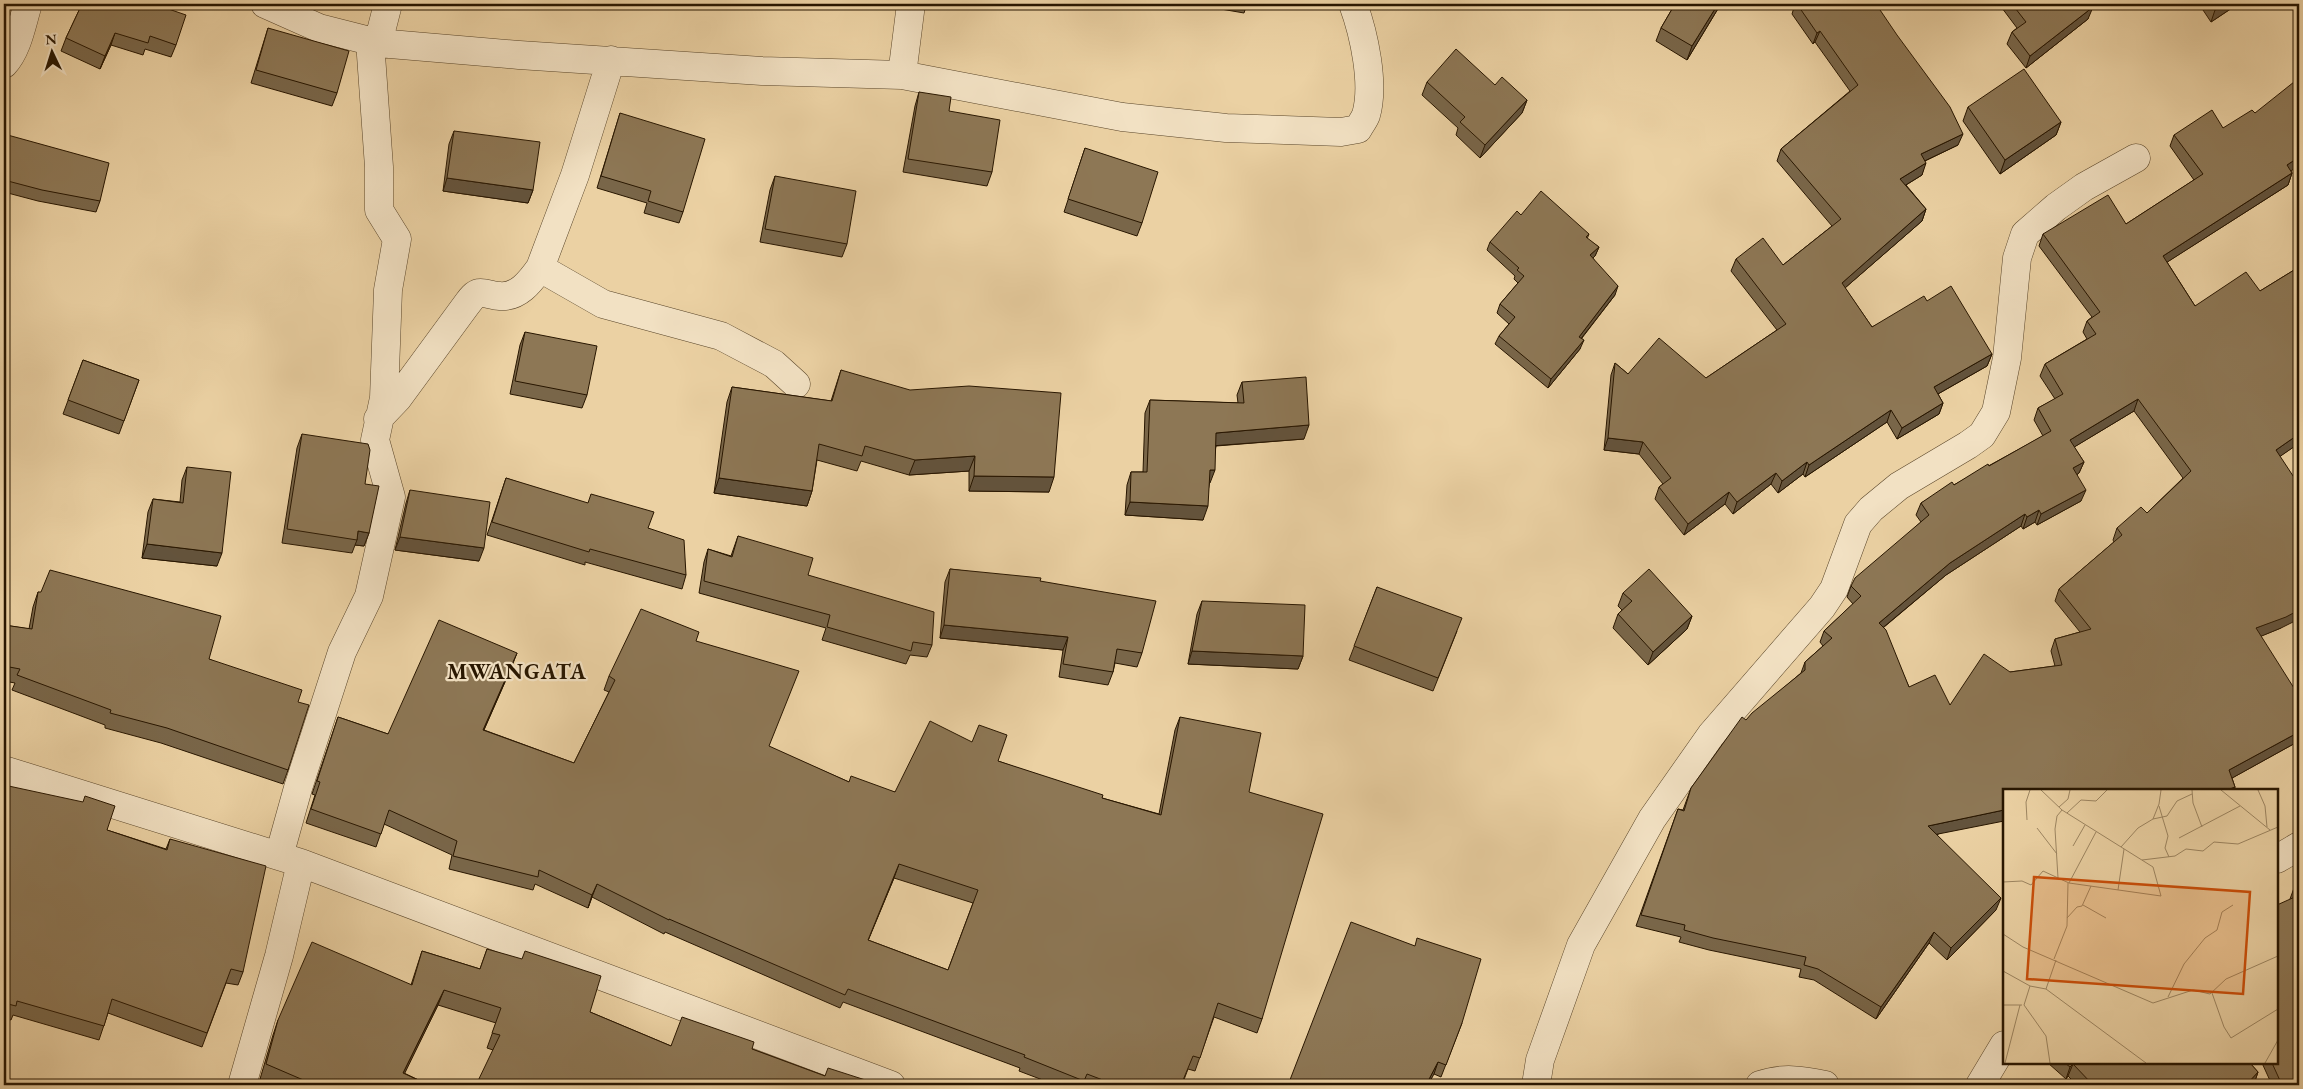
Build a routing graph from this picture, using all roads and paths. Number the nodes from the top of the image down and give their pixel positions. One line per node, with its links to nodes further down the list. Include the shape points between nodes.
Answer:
1 (28, 4): 8 (street, via 16,42)
2 (264, 4): 6 (street, via 319,28)
3 (388, 4): 6 (street)
4 (911, 4): 9 (street)
5 (1353, 4): 9 (street, via 1361,25 1369,86 1366,116 1358,128 1341,132 1226,128 1122,117)
6 (374, 42): 7 (street); 13 (street, via 378,200 382,216 397,239 388,290 384,398)
7 (611, 60): 9 (street, via 762,71); 11 (street, via 575,176)
8 (4, 64)
9 (902, 76)
10 (2136, 158): 21 (street, via 2084,186 2025,234 2017,258 2008,358 1996,412 1982,435 1899,486 1858,524 1834,589 1711,735 1652,819 1581,945 1540,1060)
11 (540, 268): 12 (street, via 603,304 721,336 774,364); 13 (street, via 522,290 510,295 476,294 398,398)
12 (796, 384)
13 (378, 418): 17 (street, via 375,440 391,497 369,596 342,652 298,788)
14 (4, 770): 17 (street)
15 (2299, 846): 16 (street)
16 (2278, 858)
17 (290, 860): 19 (street, via 279,956); 20 (street)
18 (2003, 1047): 24 (street)
19 (242, 1085)
20 (891, 1085)
21 (1536, 1085)
22 (1760, 1085): 23 (street, via 1798,1079)
23 (1825, 1085)
24 (1980, 1085)

